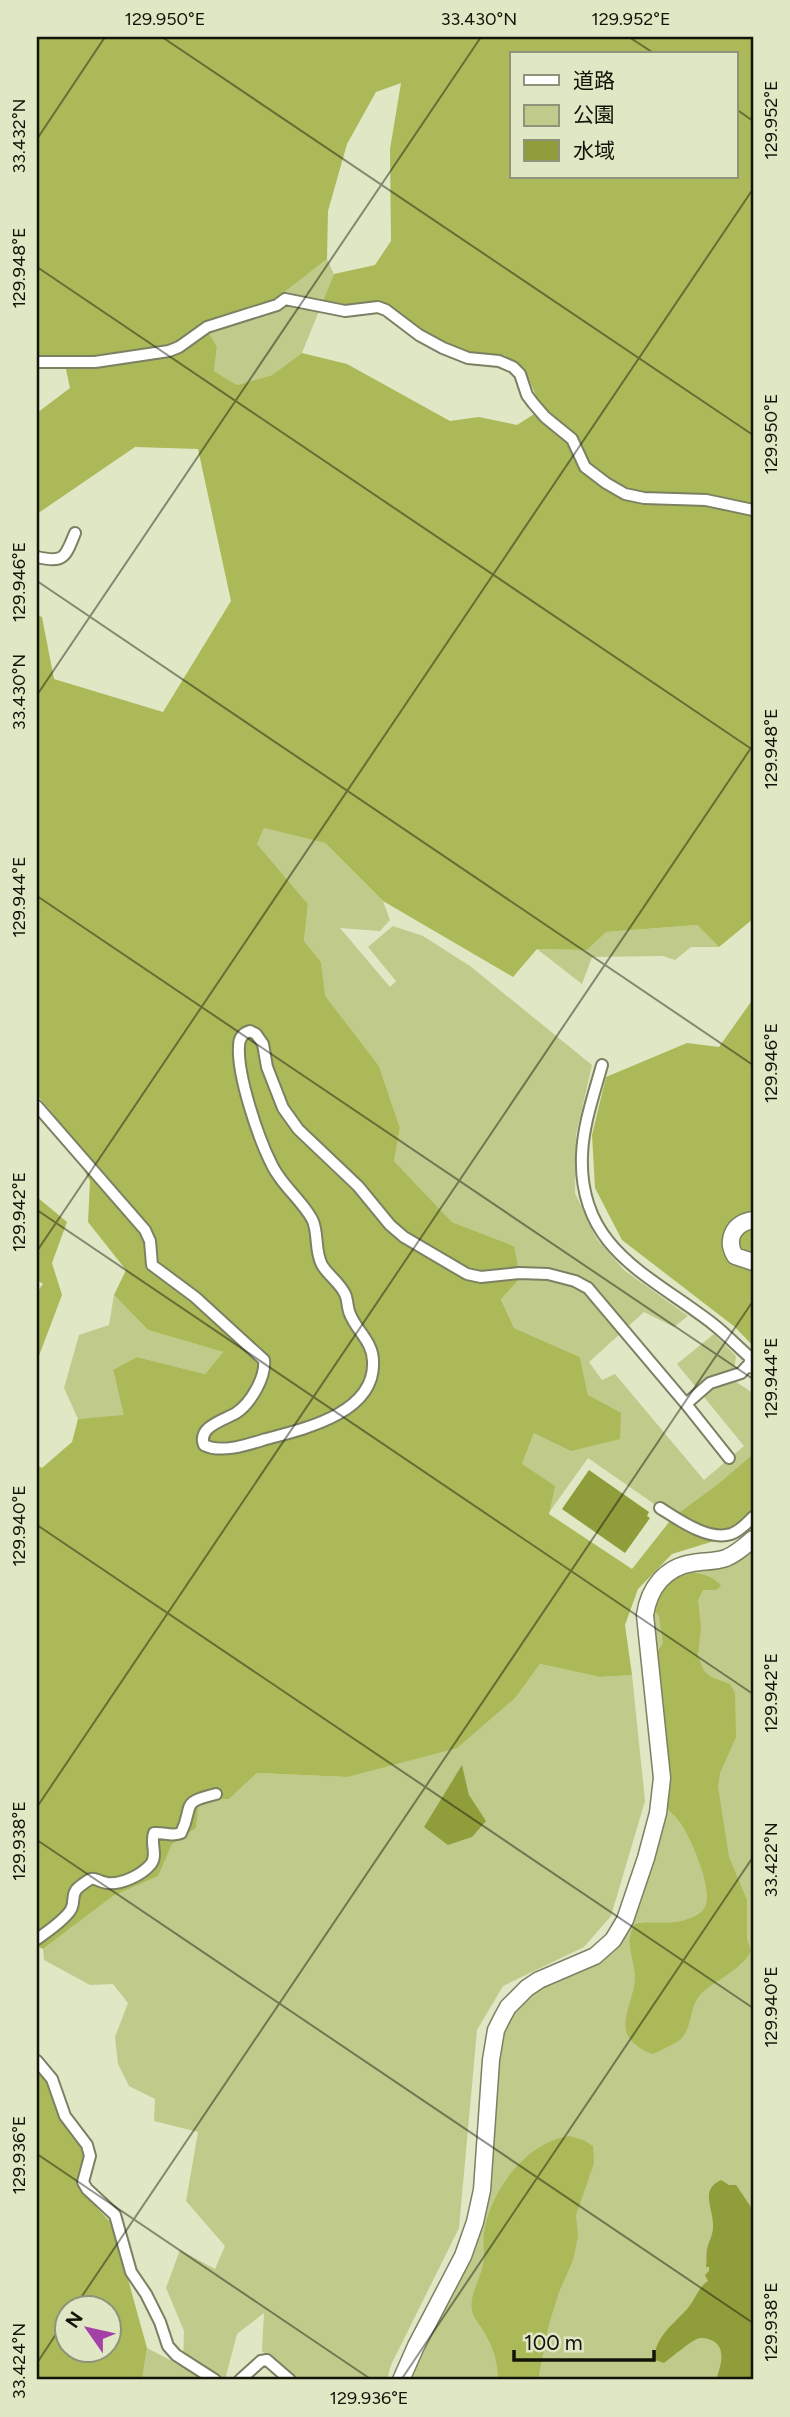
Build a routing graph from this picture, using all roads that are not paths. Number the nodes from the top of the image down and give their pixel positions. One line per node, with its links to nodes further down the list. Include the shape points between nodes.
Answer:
1 (37, 362): 2 (street, via 95,362 169,351 207,327 285,299 345,311 378,307 443,348 513,367 533,403 572,439 585,467 625,494 706,500)
2 (753, 510)
3 (75, 533): 4 (street, via 62,559)
4 (37, 557)
5 (601, 1065): 9 (street, via 582,1153 582,1179 591,1212 622,1259 714,1325)
6 (37, 1106): 10 (street, via 145,1230 152,1265 264,1360 261,1377 246,1404 205,1433 203,1443 210,1448 251,1443 328,1421 359,1397 373,1361 348,1311 346,1295 318,1255 314,1223 268,1157 247,1097 240,1059 242,1036 250,1031 263,1044 283,1108 298,1129 358,1186 390,1225 467,1274 548,1274 588,1288)
7 (753, 1220): 8 (street, via 735,1229 730,1244 735,1256)
8 (753, 1262)
9 (753, 1361): 10 (street, via 741,1373 710,1383)
10 (686, 1405): 11 (street)
11 (729, 1458)
12 (660, 1508): 13 (street, via 687,1525 717,1535 737,1531)
13 (753, 1517)
14 (753, 1539): 21 (street, via 724,1559 682,1565 667,1573 650,1595 645,1615 662,1789 646,1858 625,1920 613,1940 595,1956 527,1988 508,2007 496,2030 475,2222 463,2256)
15 (216, 1794): 16 (street, via 195,1799 188,1806 181,1833 155,1833 151,1864 132,1879 108,1883 89,1879 74,1891 70,1912)
16 (37, 1939)
17 (37, 2061): 18 (street, via 52,2080 65,2116 87,2145 90,2156 83,2182 115,2215 131,2272 160,2322 168,2346)
18 (215, 2380)
19 (240, 2380): 20 (street, via 267,2360)
20 (290, 2380)
21 (401, 2380)

